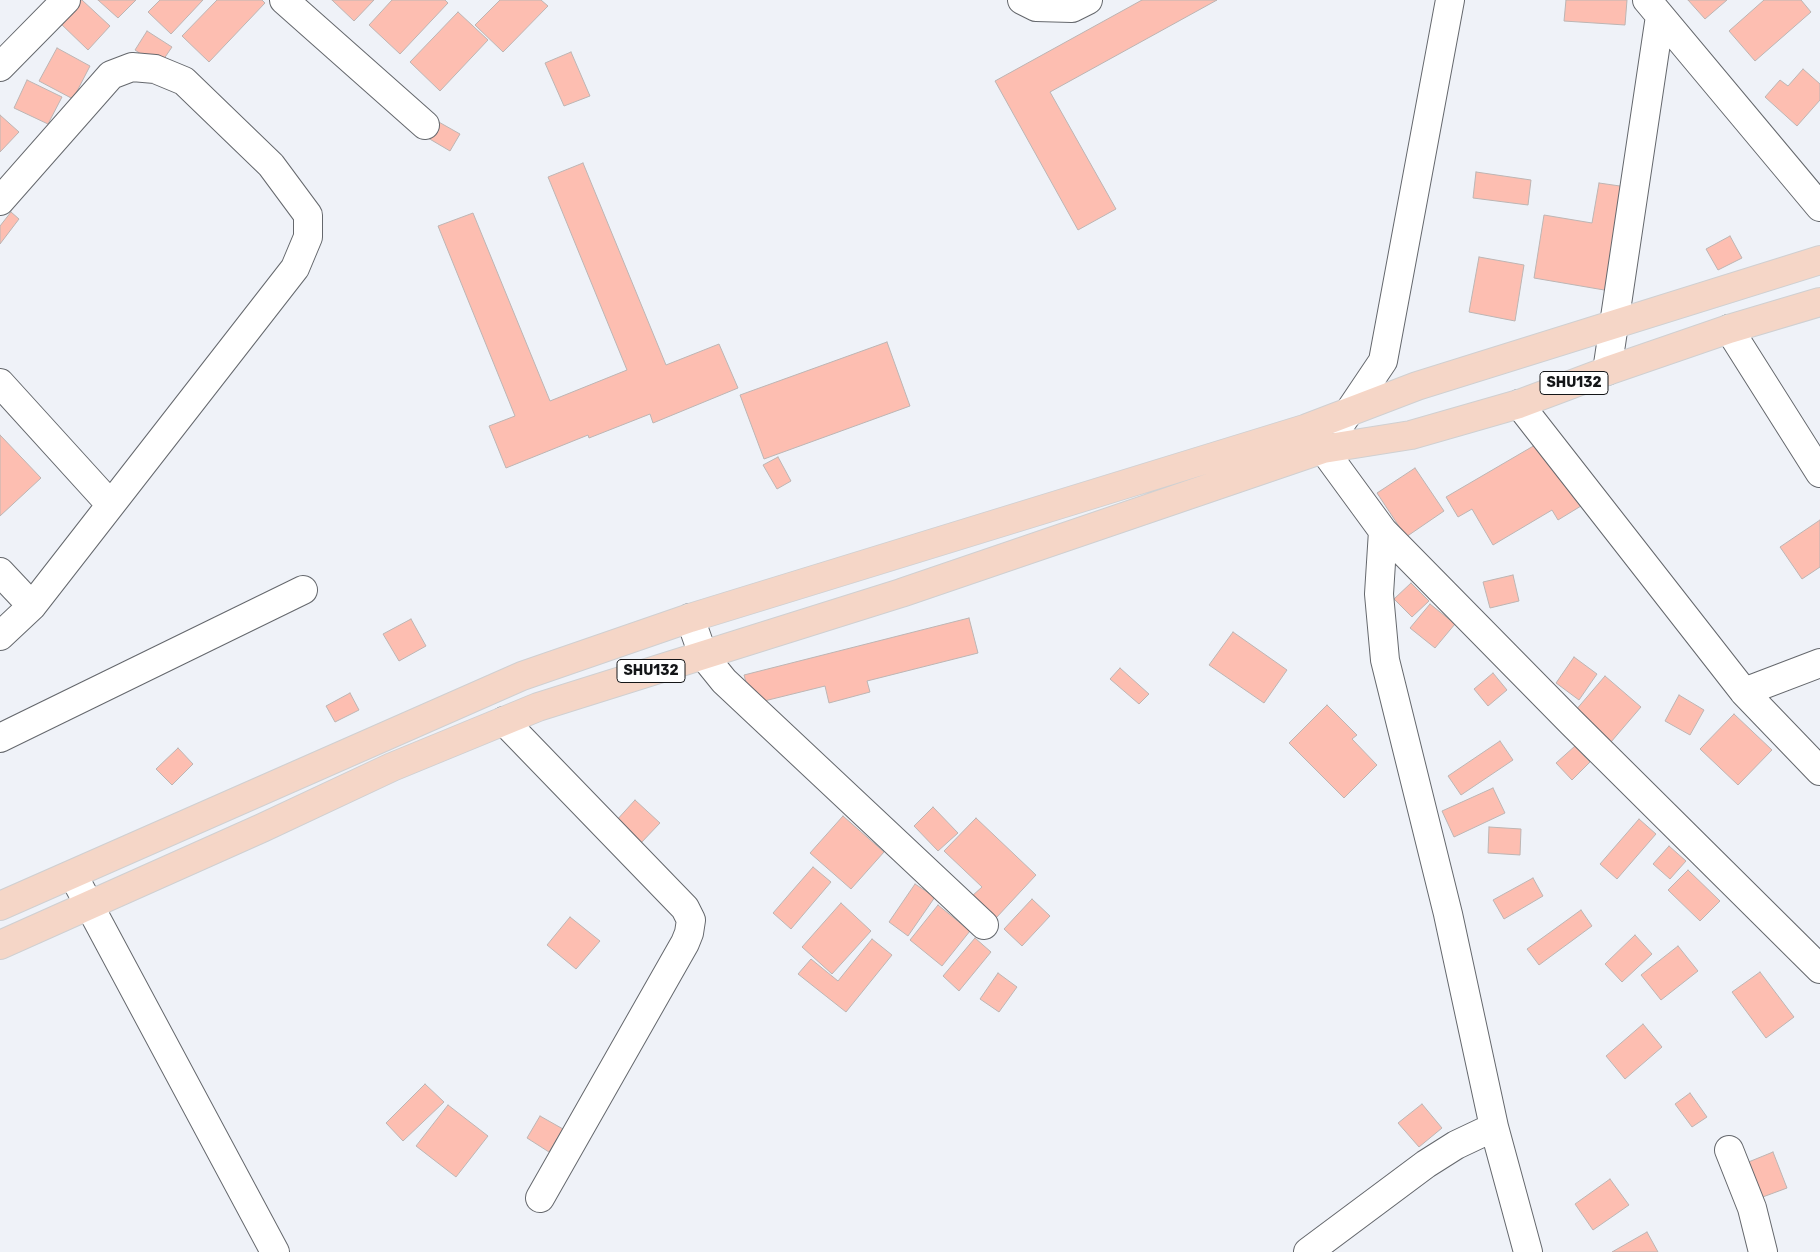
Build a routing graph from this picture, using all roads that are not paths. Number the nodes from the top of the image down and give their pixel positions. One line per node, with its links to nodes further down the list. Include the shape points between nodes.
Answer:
1 (66, 0): 7 (street)
2 (284, 0): 8 (street)
3 (1022, 0): 4 (street, via 1036,7 1072,8)
4 (1088, 0)
5 (1450, 0): 18 (street, via 1383,361)
6 (1654, 8): 10 (street); 13 (street)
7 (0, 67)
8 (425, 125)
9 (0, 201): 21 (street, via 111,75 132,67 155,69 184,81 271,165 308,215 308,238 296,268)
10 (1820, 206)
11 (1820, 260): 13 (main road)
12 (1820, 302): 14 (main road, SHU132)
13 (1614, 324): 15 (street); 18 (main road, via 1417,386)
14 (1729, 329): 15 (main road, SHU132); 20 (street)
15 (1607, 371): 17 (main road, SHU132)
16 (0, 383): 21 (street)
17 (1519, 404): 19 (main road, SHU132, via 1411,434); 30 (street)
18 (1349, 412): 19 (street)
19 (1314, 435): 22 (street); 26 (main road, SHU132); 28 (main road, SHU132, via 901,593)
20 (1820, 473)
21 (110, 504): 25 (street)
22 (1383, 531): 39 (street); 40 (street, via 1379,594 1385,660 1448,914)
23 (0, 572): 25 (street)
24 (303, 590): 32 (street)
25 (32, 606): 27 (street)
26 (690, 618): 28 (street); 34 (main road, SHU132, via 522,676)
27 (0, 636)
28 (703, 655): 31 (main road, SHU132); 37 (street, via 724,681)
29 (1820, 663): 30 (street)
30 (1744, 692): 33 (street)
31 (504, 720): 36 (main road, SHU132, via 392,767); 42 (street, via 685,908 690,920 685,943)
32 (0, 738)
33 (1820, 771)
34 (73, 875): 35 (main road, SHU132); 36 (street)
35 (0, 906)
36 (90, 906): 38 (main road, SHU132); 43 (street)
37 (984, 925)
38 (0, 945)
39 (1820, 969)
40 (1494, 1127): 44 (street, via 1426,1164); 45 (street)
41 (1729, 1150): 46 (street, via 1752,1208)
42 (540, 1198)
43 (275, 1252)
44 (1308, 1252)
45 (1528, 1252)
46 (1763, 1252)

